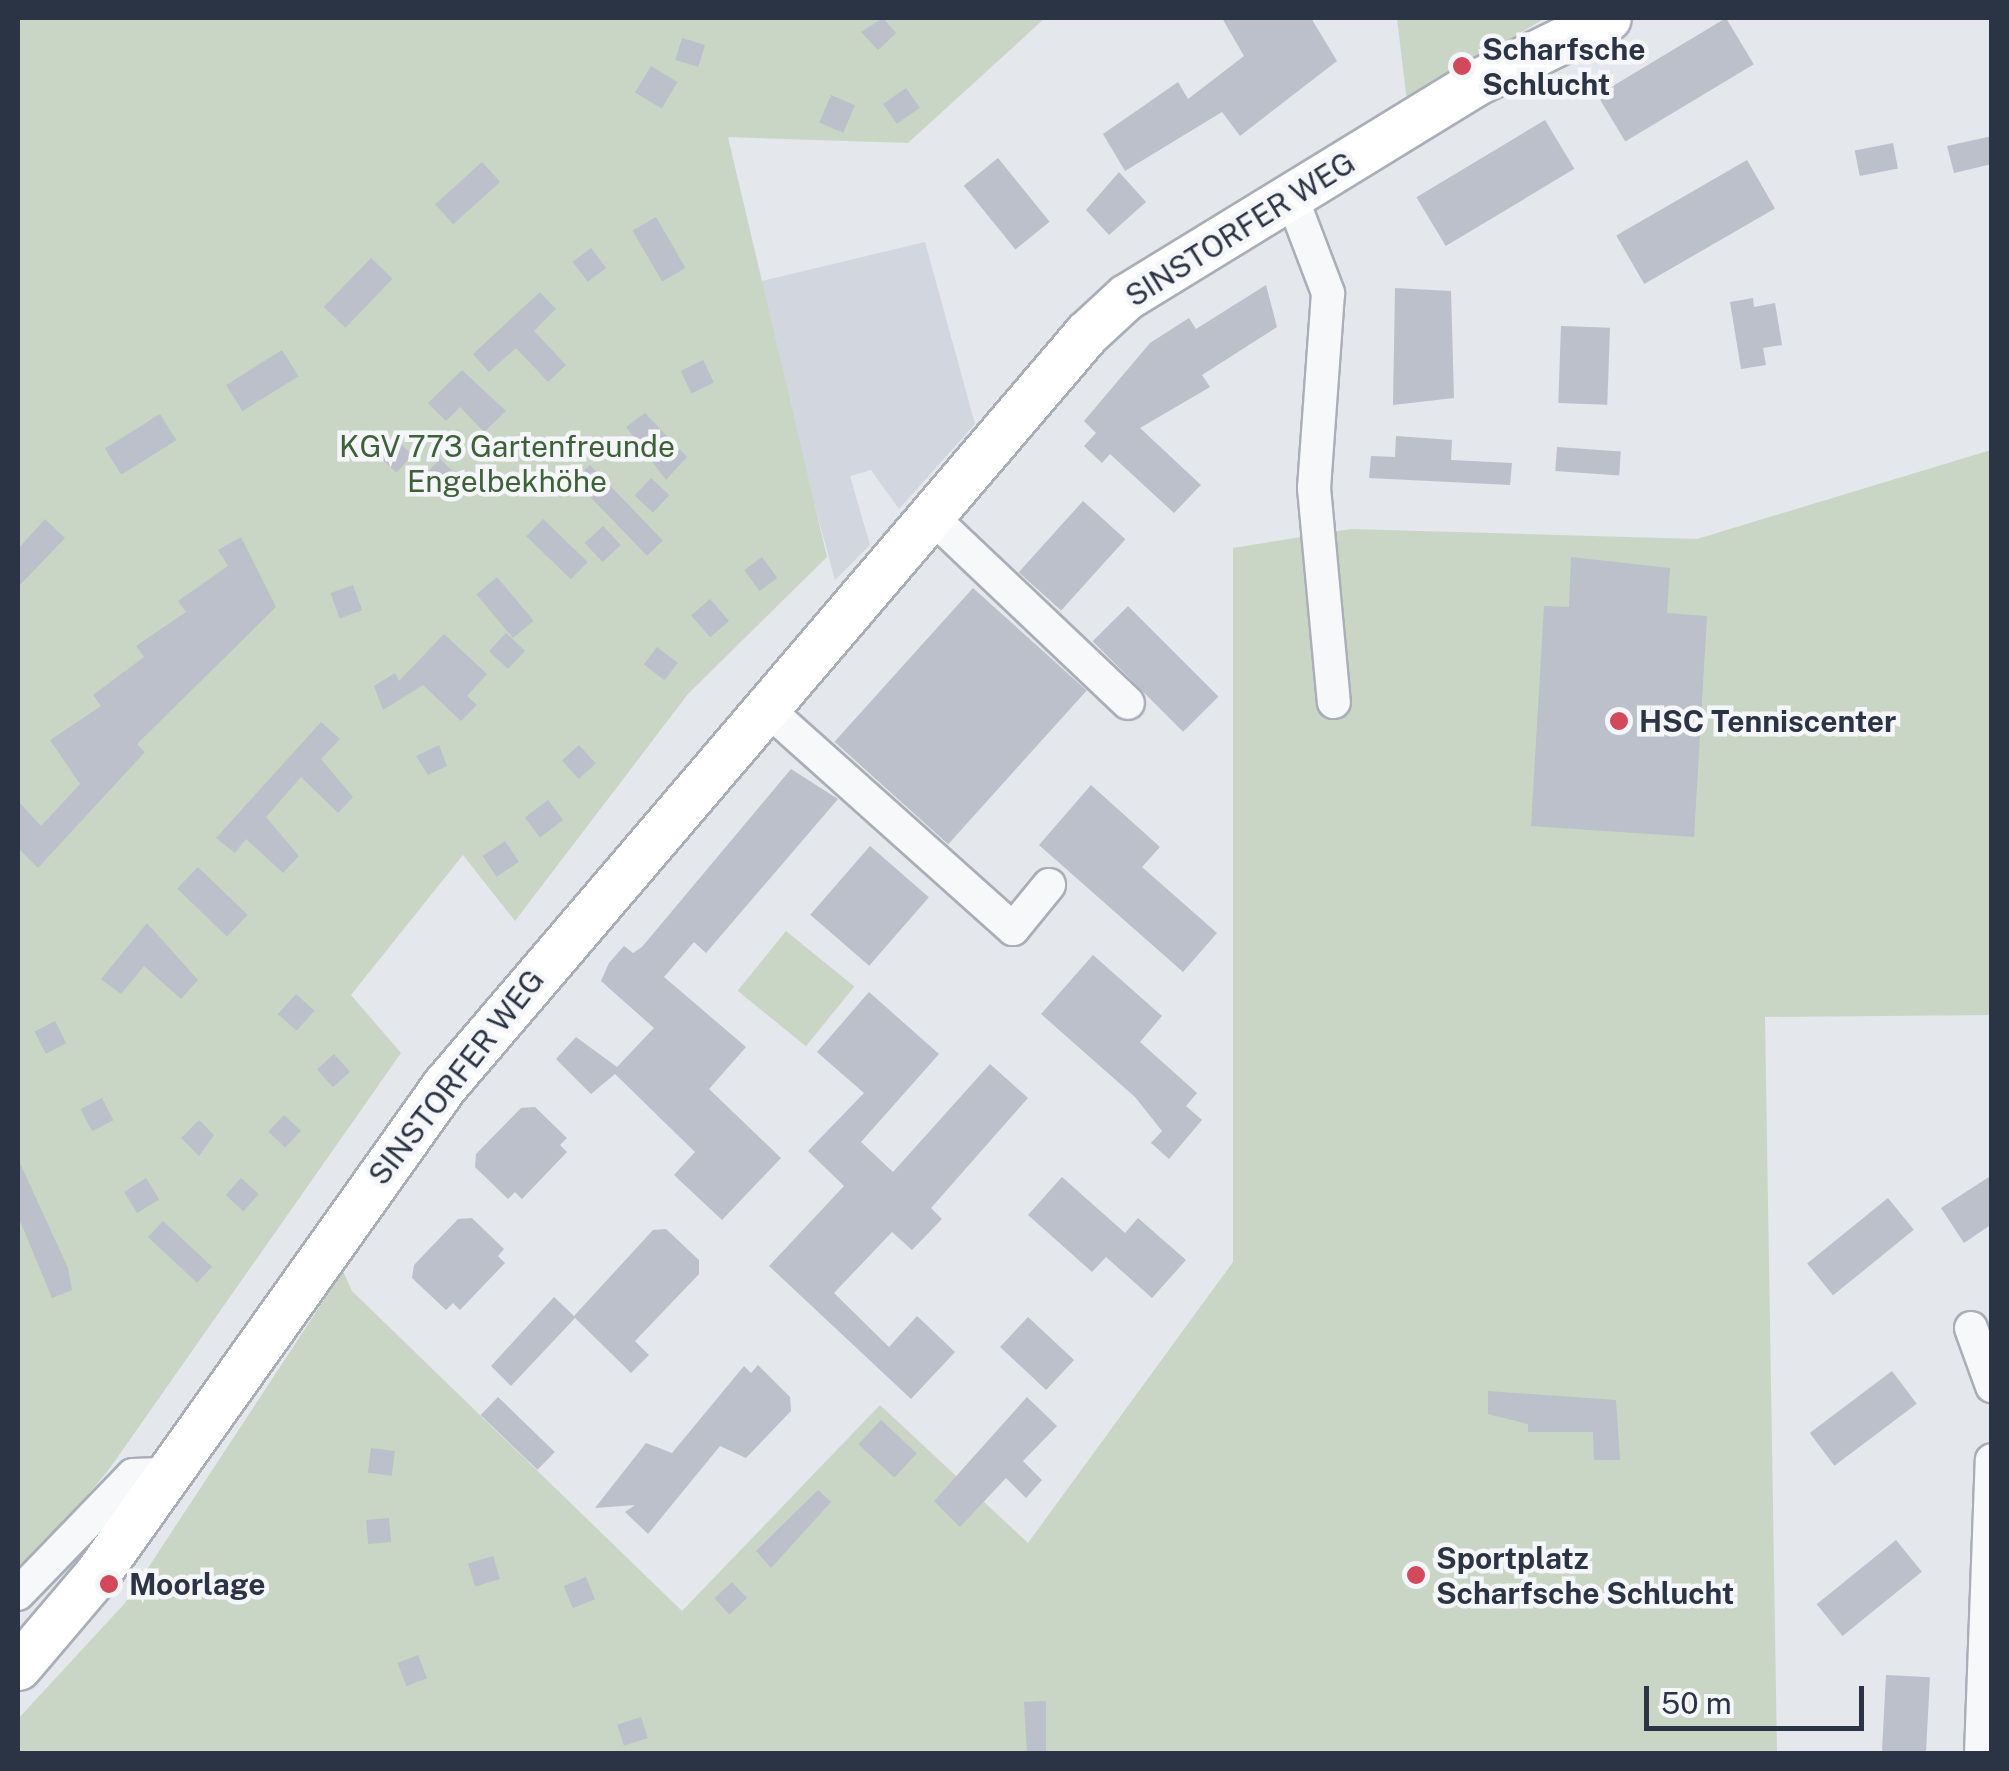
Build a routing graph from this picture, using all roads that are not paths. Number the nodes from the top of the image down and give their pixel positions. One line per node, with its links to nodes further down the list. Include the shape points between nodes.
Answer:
1 (1608, 18): 2 (street, SINSTORFER WEG, via 1472,84)
2 (1292, 198): 3 (street, SINSTORFER WEG, via 1126,297); 5 (street, via 1328,292 1314,488)
3 (932, 517): 4 (street); 6 (street, SINSTORFER WEG)
4 (1128, 702)
5 (1334, 702)
6 (767, 710): 7 (street, via 1013,929); 11 (street, SINSTORFER WEG, via 444,1086)
7 (1049, 886)
8 (1972, 1328): 9 (street)
9 (1992, 1386)
10 (1992, 1460): 14 (street)
11 (168, 1474): 12 (street, via 133,1475); 13 (street, SINSTORFER WEG)
12 (18, 1594)
13 (18, 1667)
14 (1981, 1754)

